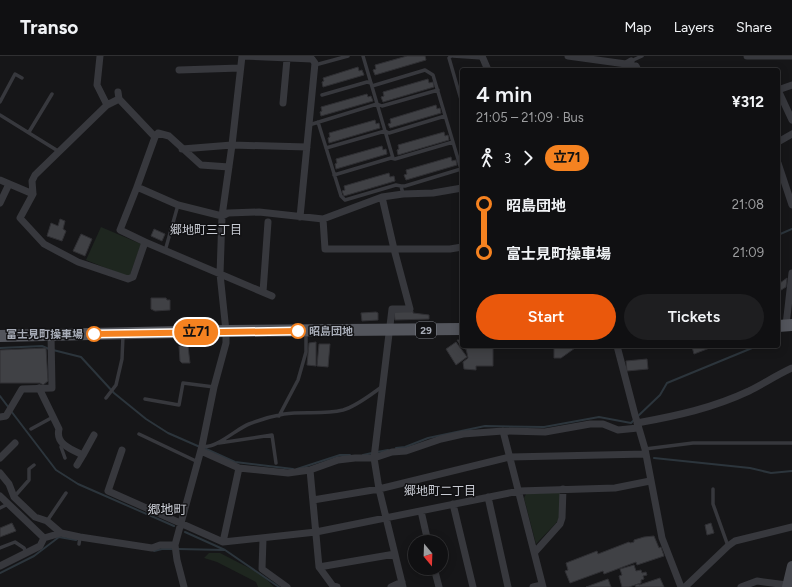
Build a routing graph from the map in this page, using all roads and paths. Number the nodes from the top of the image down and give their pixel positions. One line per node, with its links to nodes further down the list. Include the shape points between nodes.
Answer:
1 (100, 56): 31 (street, via 97,85)
2 (242, 56): 11 (street); 15 (street)
3 (348, 56): 13 (lane)
4 (363, 56): 20 (lane)
5 (452, 56): 10 (lane); 27 (lane, via 449,58)
6 (568, 56): 14 (street)
7 (642, 56): 12 (lane)
8 (747, 56): 9 (street)
9 (792, 56)
10 (483, 57): 16 (street)
11 (287, 59): 13 (street, via 312,59); 29 (street)
12 (628, 62): 14 (street); 17 (street)
13 (315, 65): 36 (street)
14 (616, 66)
15 (240, 68): 18 (street); 43 (street)
16 (487, 68)
17 (637, 68)
18 (179, 70)
19 (22, 78): 28 (lane, via 15,74)
20 (371, 84): 23 (lane, via 425,70 433,75); 26 (lane, via 367,82); 30 (lane)
21 (792, 85): 22 (street)
22 (780, 89)
23 (438, 90): 30 (lane, via 382,106); 33 (lane)
24 (52, 94): 38 (lane)
25 (780, 94): 34 (street)
26 (322, 95)
27 (460, 96)
28 (0, 102)
29 (283, 103)
30 (377, 104): 35 (lane); 37 (lane)
31 (107, 105): 40 (street, via 119,96); 47 (street)
32 (0, 115): 38 (lane)
33 (445, 116): 37 (lane, via 389,133); 42 (lane)
34 (792, 120)
35 (318, 122): 36 (lane); 45 (lane)
36 (309, 125): 44 (street)
37 (385, 130): 45 (lane); 48 (lane)
38 (29, 132): 47 (lane)
39 (792, 134): 41 (street)
40 (155, 137): 46 (street, via 158,133 168,136); 57 (street)
41 (780, 141)
42 (453, 142): 48 (lane); 49 (lane)
43 (232, 145): 44 (street); 46 (street); 50 (street)
44 (307, 147): 66 (street)
45 (326, 148): 53 (lane)
46 (182, 149): 50 (street, via 201,165)
47 (58, 151): 59 (street, via 35,175 32,181)
48 (393, 158): 53 (lane)
49 (460, 166)
50 (229, 167): 65 (street)
51 (460, 169): 56 (lane)
52 (780, 169): 64 (street)
53 (334, 175): 56 (lane, via 341,196 345,200 396,185)
54 (0, 180): 55 (street)
55 (9, 184): 59 (street); 62 (street)
56 (401, 186): 60 (lane)
57 (137, 187): 63 (street); 69 (street, via 120,230)
58 (460, 188): 60 (street)
59 (33, 194): 69 (street, via 20,218 44,244 78,262 128,279 133,277)
60 (403, 194): 61 (street)
61 (382, 196): 67 (street); 71 (street)
62 (0, 203)
63 (178, 205): 65 (street); 72 (lane)
64 (792, 205)
65 (222, 216): 66 (street, via 228,213 259,212); 74 (street)
66 (300, 217): 67 (street)
67 (323, 219): 71 (street, via 325,249)
68 (268, 222): 75 (street)
69 (145, 242): 72 (street)
70 (460, 247): 71 (street)
71 (394, 249): 79 (street, via 410,309 392,309)
72 (165, 251): 74 (street)
73 (792, 273): 77 (street)
74 (220, 274): 75 (street); 80 (street)
75 (263, 292): 76 (street)
76 (272, 296)
77 (785, 325)
78 (460, 329): 79 (main road, 29)
79 (390, 330): 81 (main road, 29); 87 (street)
80 (226, 331): 81 (main road, 29); 82 (main road, 29); 88 (street, via 226,343)
81 (306, 331): 92 (lane, via 306,352 298,380)
82 (123, 334): 84 (main road, 29); 90 (lane, via 122,359 116,385)
83 (0, 336): 84 (main road, 29)
84 (51, 345): 89 (street, via 52,388)
85 (618, 348): 95 (street)
86 (792, 368): 95 (street, via 712,407)
87 (383, 386): 92 (lane, via 344,410); 107 (street)
88 (214, 387): 91 (lane, via 183,383 179,405); 104 (street)
89 (39, 388): 93 (street, via 22,388 6,416); 94 (street)
90 (106, 398)
91 (145, 399)
92 (279, 416): 103 (lane, via 248,424)
93 (0, 417)
94 (53, 418): 96 (lane); 102 (street, via 59,429)
95 (636, 422): 97 (street, via 618,430 603,424 590,424 545,432); 106 (street)
96 (31, 429)
97 (503, 431): 107 (street, via 463,434 406,451); 109 (street)
98 (139, 434): 112 (lane)
99 (94, 435): 108 (street)
100 (15, 443): 110 (street)
101 (792, 443): 106 (lane, via 693,443)
102 (62, 444): 108 (street); 111 (lane)
103 (216, 444): 104 (lane); 113 (lane, via 272,435)
104 (201, 449): 112 (street); 116 (street)
105 (122, 450): 135 (street, via 108,492)
106 (646, 451): 109 (street); 119 (street)
107 (374, 454): 117 (street, via 338,460); 120 (street)
108 (83, 455): 115 (street)
109 (510, 456): 120 (street); 123 (street)
110 (0, 458)
111 (65, 458)
112 (198, 462): 135 (street)
113 (276, 463)
114 (34, 465): 126 (lane, via 29,469 29,480)
115 (77, 465)
116 (239, 468): 117 (street, via 288,473); 142 (street)
117 (310, 470): 128 (street)
118 (0, 473): 126 (street, via 9,484)
119 (650, 482): 121 (street, via 615,488); 164 (street, via 662,538)
120 (379, 489): 128 (street); 133 (street)
121 (563, 489): 123 (street); 146 (street, via 560,524)
122 (713, 489): 143 (lane, via 713,504)
123 (519, 491): 127 (street); 146 (street)
124 (66, 493): 134 (lane)
125 (0, 496): 129 (street)
126 (14, 497): 134 (street, via 35,517)
127 (488, 497): 130 (street); 162 (street)
128 (313, 500): 137 (street)
129 (8, 504): 131 (lane); 140 (street)
130 (453, 504): 132 (street); 161 (street)
131 (0, 508)
132 (421, 511): 133 (street); 139 (street)
133 (386, 519): 137 (street); 148 (street)
134 (47, 521): 138 (street)
135 (181, 523): 142 (street); 145 (street)
136 (792, 528): 143 (street, via 735,541)
137 (316, 532): 141 (street); 151 (street)
138 (61, 533): 140 (street); 145 (street, via 79,539 152,548 160,545)
139 (426, 535)
140 (44, 538): 147 (street, via 40,546)
141 (263, 539): 142 (street); 157 (street, via 262,569)
142 (223, 542)
143 (728, 546): 165 (street)
144 (0, 548): 147 (lane, via 15,542 24,548)
145 (175, 548): 156 (street)
146 (535, 552): 155 (street)
147 (26, 553): 149 (street)
148 (394, 554): 151 (street); 154 (street)
149 (0, 566)
150 (792, 566): 153 (main road)
151 (318, 567): 158 (street, via 333,586)
152 (436, 575): 160 (street)
153 (789, 582): 166 (street, via 757,582)
154 (402, 585): 159 (street)
155 (542, 586): 163 (street)
156 (184, 587)
157 (287, 587)
158 (337, 587)
159 (390, 587)
160 (439, 587)
161 (473, 587)
162 (508, 587)
163 (533, 587)
164 (681, 587)
165 (685, 587)
166 (741, 587)

